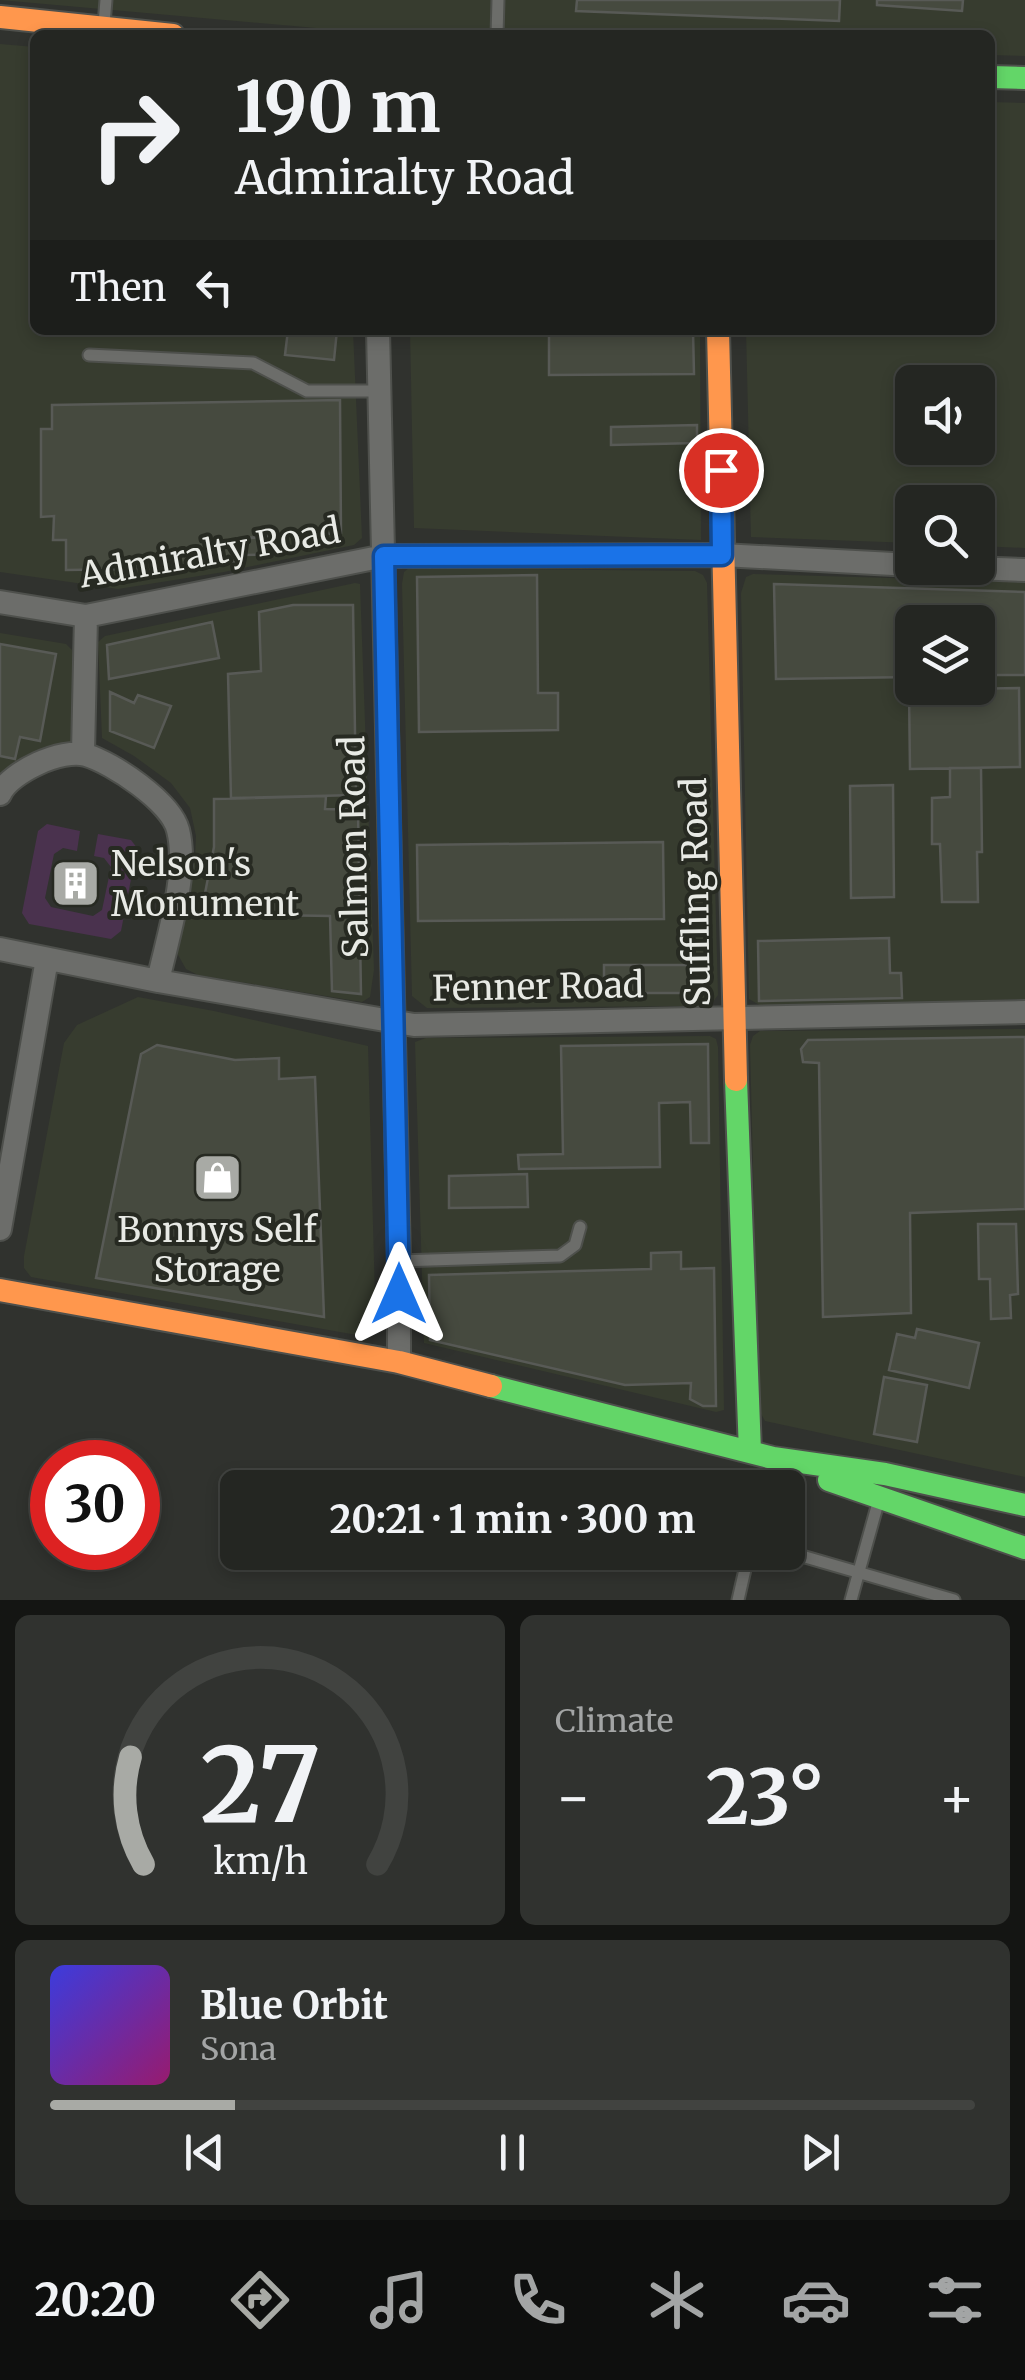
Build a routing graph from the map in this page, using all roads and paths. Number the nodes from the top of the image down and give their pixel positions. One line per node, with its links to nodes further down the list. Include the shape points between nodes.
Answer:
1 (106, 0): 4 (lane)
2 (498, 0): 6 (lane)
3 (0, 17): 4 (street)
4 (103, 28): 5 (street)
5 (123, 30)
6 (496, 30)
7 (995, 77): 8 (street)
8 (1025, 78)
9 (378, 335): 12 (street, Salmon Road)
10 (718, 335): 13 (street, Suffling Road)
11 (89, 355): 12 (lane, via 253,364 307,391)
12 (379, 391): 14 (street, Salmon Road)
13 (722, 555): 14 (street, Admiralty Road); 15 (street, Admiralty Road); 26 (street, Suffling Road)
14 (384, 556): 19 (street, Admiralty Road); 27 (street, Salmon Road)
15 (895, 563)
16 (995, 569): 17 (street)
17 (1025, 570)
18 (0, 602): 19 (street, Admiralty Road)
19 (86, 616): 20 (street)
20 (83, 753): 21 (street, via 25,770); 24 (street, via 152,794 178,828 176,892)
21 (0, 794)
22 (0, 950): 23 (street, Fenner Road)
23 (47, 960): 24 (street, Fenner Road); 29 (street)
24 (158, 981): 27 (street, Fenner Road)
25 (1025, 1012): 26 (street, Fenner Road)
26 (734, 1018): 27 (street, Fenner Road); 33 (street, Suffling Road)
27 (393, 1022): 30 (street, Salmon Road)
28 (580, 1226): 30 (lane, via 575,1245 560,1256)
29 (0, 1229)
30 (400, 1261): 32 (street, Salmon Road)
31 (0, 1290): 32 (street)
32 (399, 1362): 33 (street)
33 (762, 1455): 34 (lane); 35 (street); 36 (street)
34 (764, 1470)
35 (885, 1474): 36 (lane); 37 (street)
36 (878, 1499): 38 (street); 41 (lane)
37 (1025, 1505)
38 (1025, 1548)
39 (805, 1557): 41 (lane)
40 (745, 1570): 42 (lane)
41 (858, 1572): 43 (lane); 44 (lane)
42 (738, 1600)
43 (851, 1600)
44 (954, 1600)

